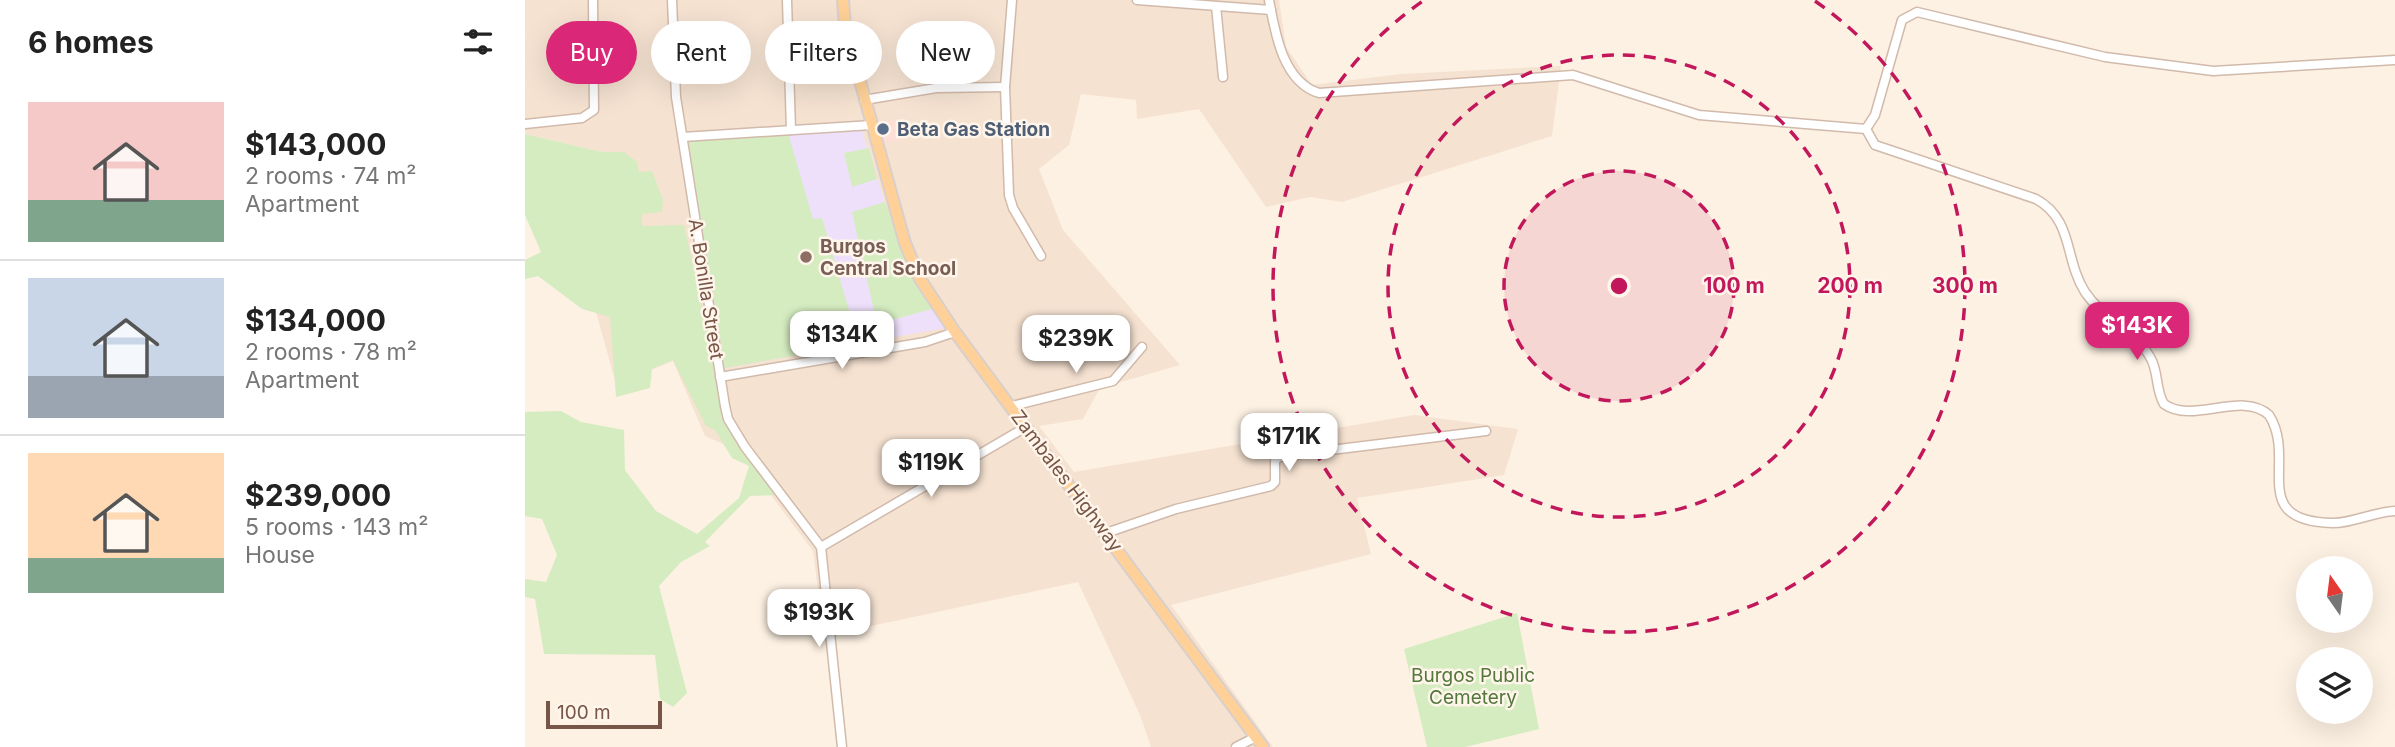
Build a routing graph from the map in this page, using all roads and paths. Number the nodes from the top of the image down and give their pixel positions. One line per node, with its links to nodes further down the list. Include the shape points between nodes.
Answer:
1 (593, 0): 14 (street, via 594,110 582,118)
2 (672, 0): 18 (street, A. Bonilla Street, via 673,58)
3 (787, 0): 16 (street)
4 (843, 0): 13 (main road, Zambales Highway, via 845,27)
5 (1012, 0): 12 (street)
6 (1137, 0): 8 (street)
7 (1269, 0): 9 (street)
8 (1216, 6): 9 (street); 11 (street)
9 (1271, 10): 17 (street, via 1278,42 1296,78 1319,93 1573,75 1699,115)
10 (2395, 60): 17 (street, via 2184,69 2105,57 1924,11 1902,20 1875,115)
11 (1223, 78)
12 (1005, 87): 13 (street, via 936,88); 19 (street, via 1010,202)
13 (864, 100): 15 (main road, Zambales Highway)
14 (525, 124)
15 (871, 125): 16 (street); 20 (main road, Zambales Highway, via 914,266)
16 (791, 130): 18 (street)
17 (1866, 130): 26 (street, via 1875,145 2036,199 2052,209 2063,225 2084,290 2148,353 2164,404 2179,410 2257,408 2269,415 2277,443 2280,498 2287,511 2305,520 2330,523)
18 (683, 137): 22 (street, A. Bonilla Street)
19 (1041, 256)
20 (955, 332): 22 (street, via 925,342); 23 (main road, Zambales Highway)
21 (1142, 347): 23 (street, via 1113,382)
22 (720, 377): 28 (street, A. Bonilla Street, via 734,430)
23 (1011, 406): 24 (main road, Zambales Highway)
24 (1026, 427): 27 (main road, Zambales Highway); 28 (street)
25 (1486, 431): 27 (street, via 1282,456 1275,460 1271,486 1149,516)
26 (2395, 511)
27 (1106, 533): 29 (main road, Zambales Highway)
28 (821, 547): 30 (street)
29 (1256, 737): 31 (street); 32 (main road, Zambales Highway)
30 (842, 747)
31 (1236, 747)
32 (1263, 747)

